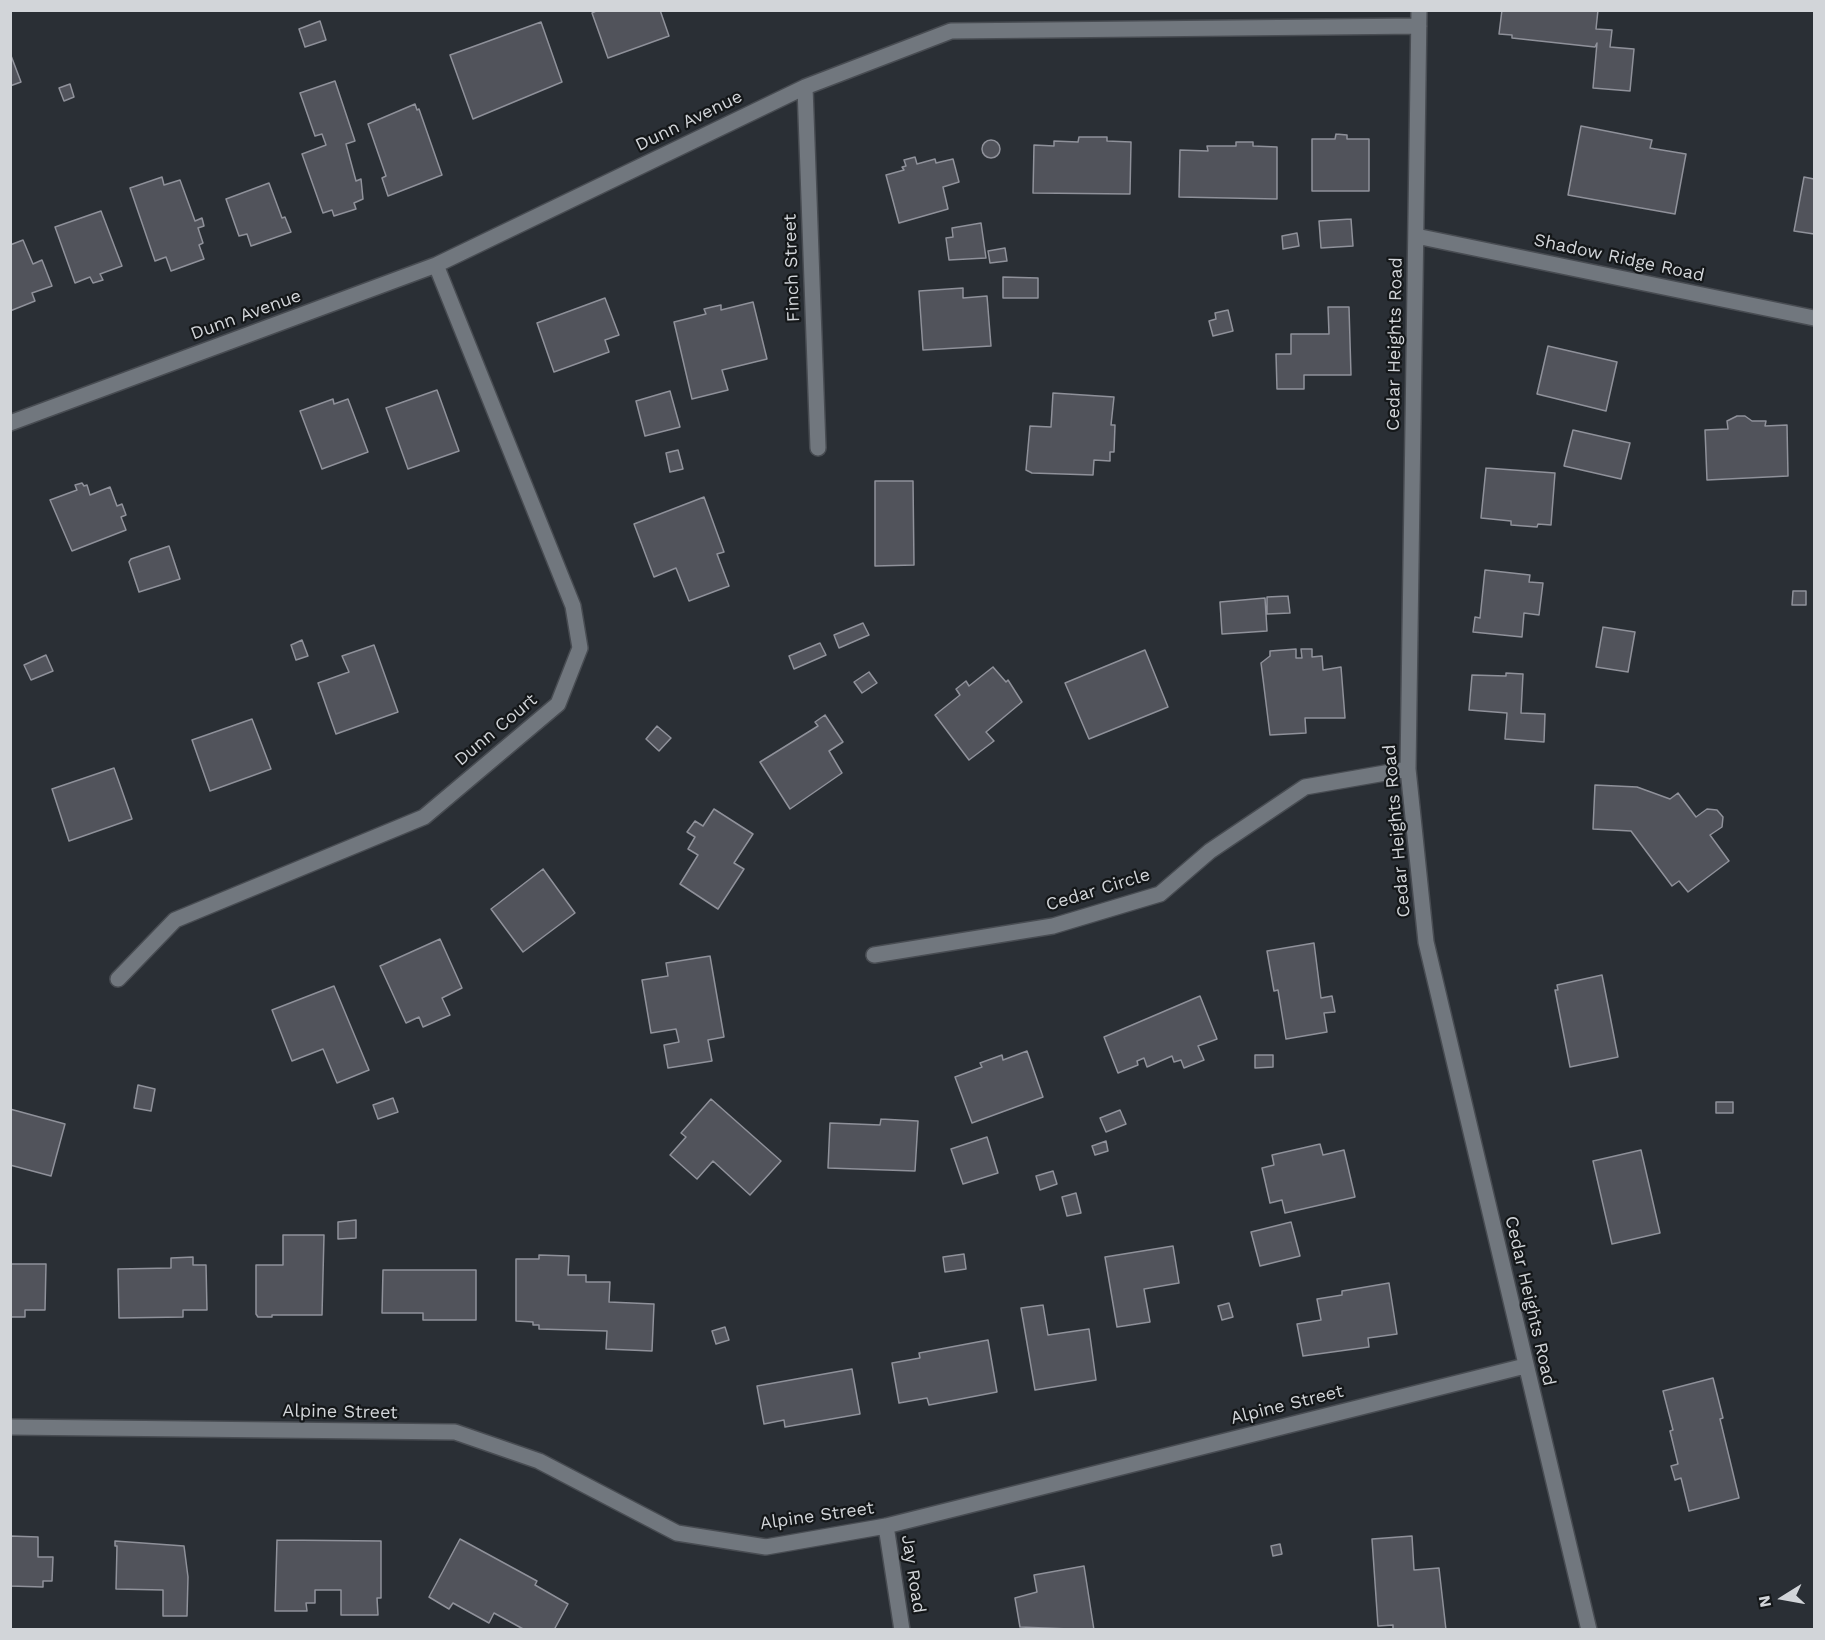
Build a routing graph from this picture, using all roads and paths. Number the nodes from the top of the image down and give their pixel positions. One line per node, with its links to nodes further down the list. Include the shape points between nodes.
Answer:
1 (1419, 10): 2 (street, Cedar Heights Road)
2 (1419, 27): 3 (street, Dunn Avenue, via 951,31); 4 (street, Cedar Heights Road)
3 (805, 87): 5 (street, Dunn Avenue); 8 (street, Finch Street)
4 (1416, 236): 6 (street, Shadow Ridge Road); 9 (street, Cedar Heights Road)
5 (436, 265): 7 (street, Dunn Avenue); 11 (street, Dunn Court, via 573,606 580,648 558,704 424,817 176,920)
6 (1815, 318)
7 (10, 423)
8 (818, 448)
9 (1408, 769): 10 (street, Cedar Circle, via 1305,787 1210,851 1160,894 1053,926); 12 (street, Cedar Heights Road, via 1426,942)
10 (874, 955)
11 (118, 979)
12 (1525, 1366): 14 (street, Alpine Street); 16 (street, Cedar Heights Road)
13 (10, 1427): 14 (street, Alpine Street, via 455,1432 538,1461 677,1533 766,1547)
14 (886, 1526): 15 (street, Jay Road)
15 (903, 1629)
16 (1589, 1629)

